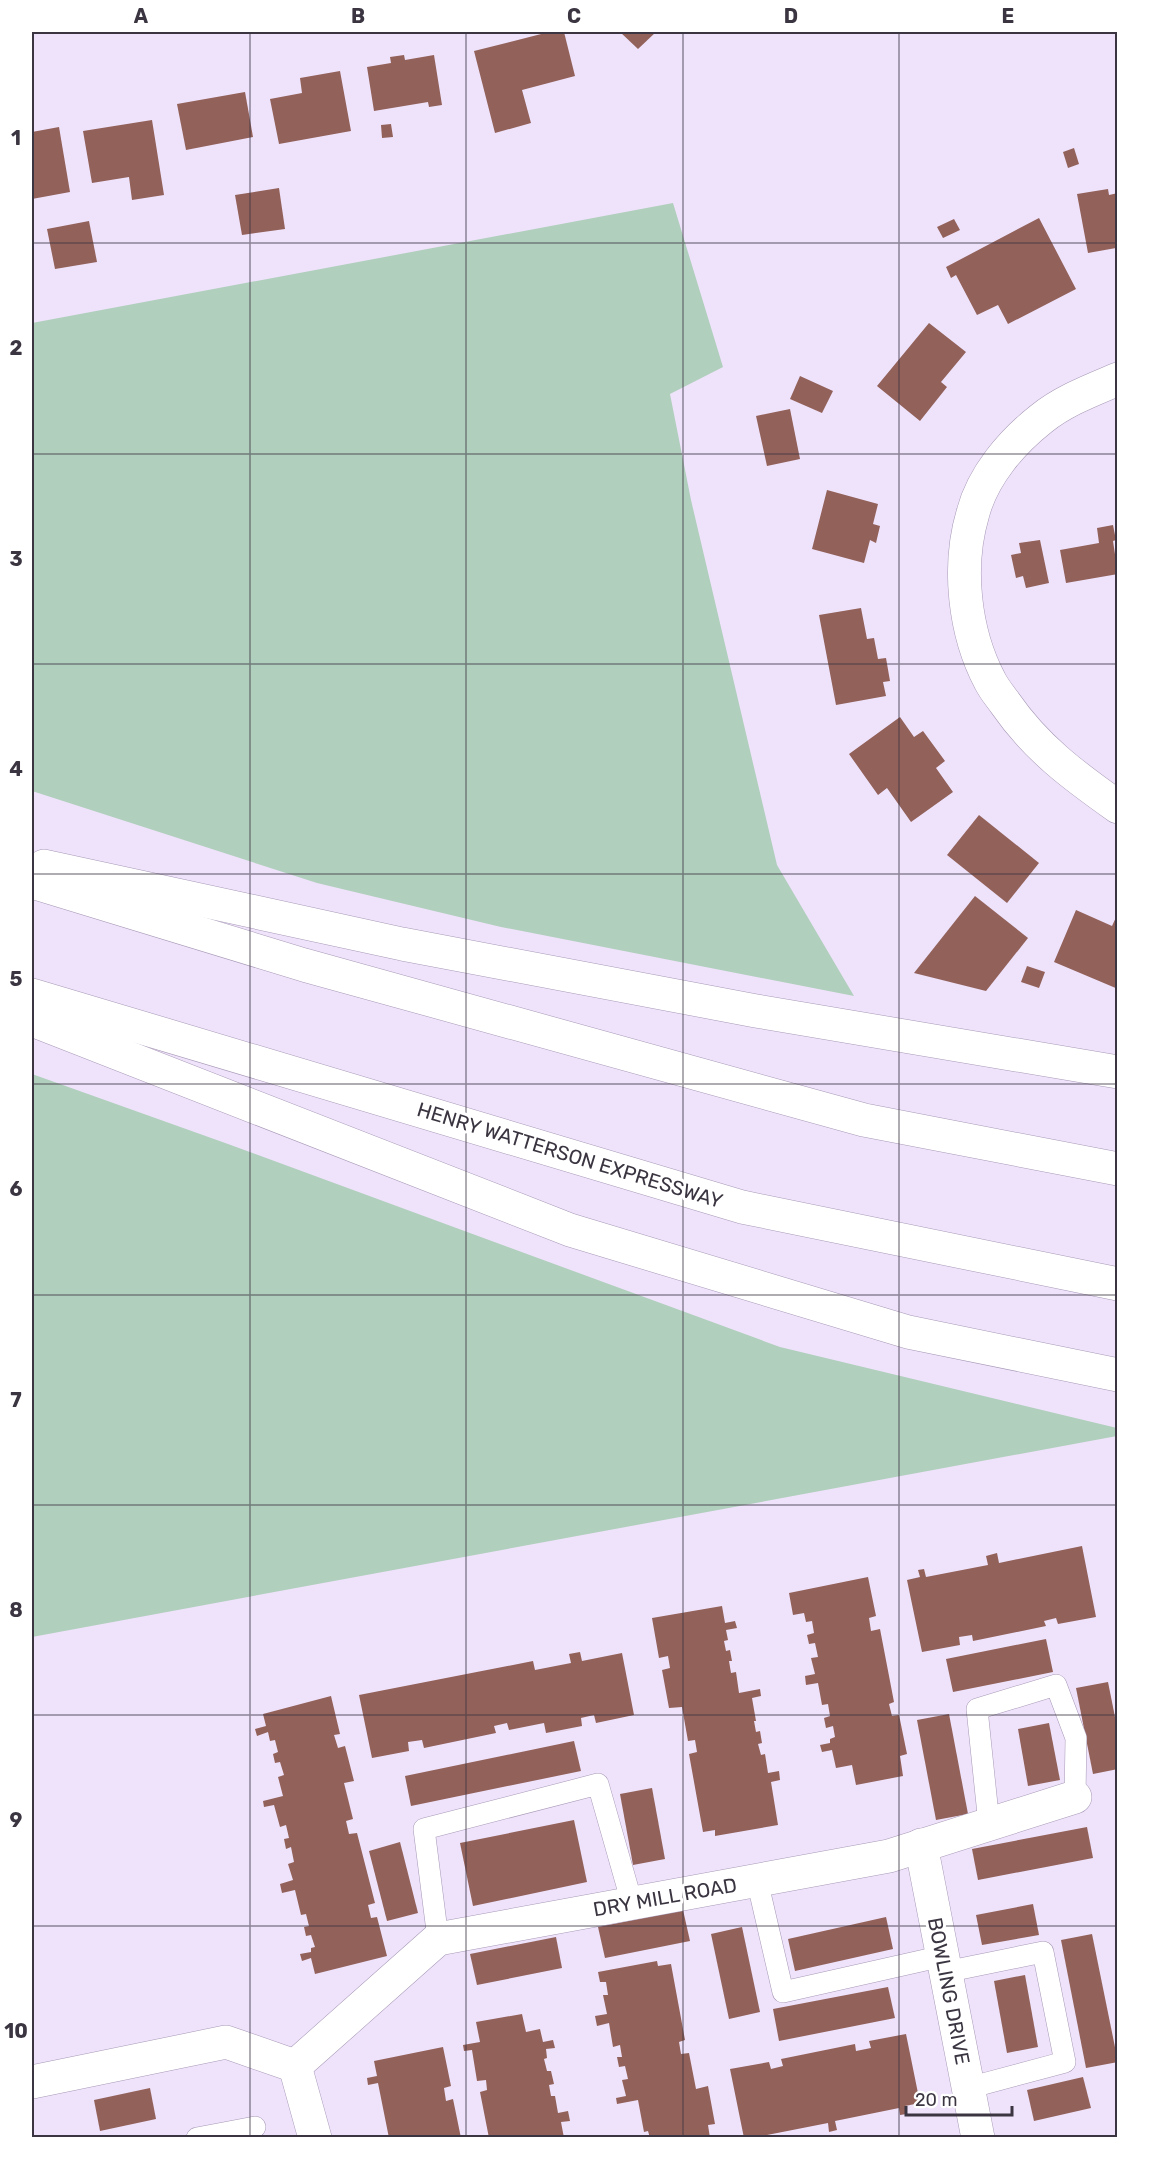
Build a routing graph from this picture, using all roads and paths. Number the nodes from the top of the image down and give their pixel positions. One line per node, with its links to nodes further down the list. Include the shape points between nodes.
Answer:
1 (1118, 379): 2 (main road, via 1043,417 1014,443 991,473 973,512 966,549 965,592 973,637 990,681 1021,725 1066,770)
2 (1118, 807)
3 (32, 863): 7 (main road, via 413,946 756,1011)
4 (32, 882): 8 (main road, via 304,965 864,1119)
5 (32, 995): 9 (main road, HENRY WATTERSON EXPRESSWAY, via 742,1207)
6 (32, 1020): 10 (main road, via 570,1230 908,1332)
7 (1118, 1072)
8 (1118, 1169)
9 (1118, 1284)
10 (1118, 1375)
11 (1075, 1797): 12 (main road, DRY MILL ROAD); 12 (lane, via 1076,1738 1056,1685 977,1709)
12 (989, 1824): 13 (main road, DRY MILL ROAD)
13 (921, 1845): 14 (main road, DRY MILL ROAD, via 889,1856); 17 (main road, BOWLING DRIVE)
14 (757, 1880): 15 (main road, DRY MILL ROAD); 17 (lane, via 783,1992)
15 (632, 1903): 16 (main road, DRY MILL ROAD); 16 (lane, via 598,1784 424,1829)
16 (438, 1939): 18 (main road)
17 (944, 1964): 20 (main road, BOWLING DRIVE); 20 (lane, via 1043,1952 1065,2062)
18 (294, 2066): 19 (main road, via 226,2042); 23 (main road)
19 (32, 2082)
20 (968, 2088): 24 (main road, BOWLING DRIVE)
21 (255, 2127): 22 (lane)
22 (197, 2138)
23 (315, 2138)
24 (978, 2138)

